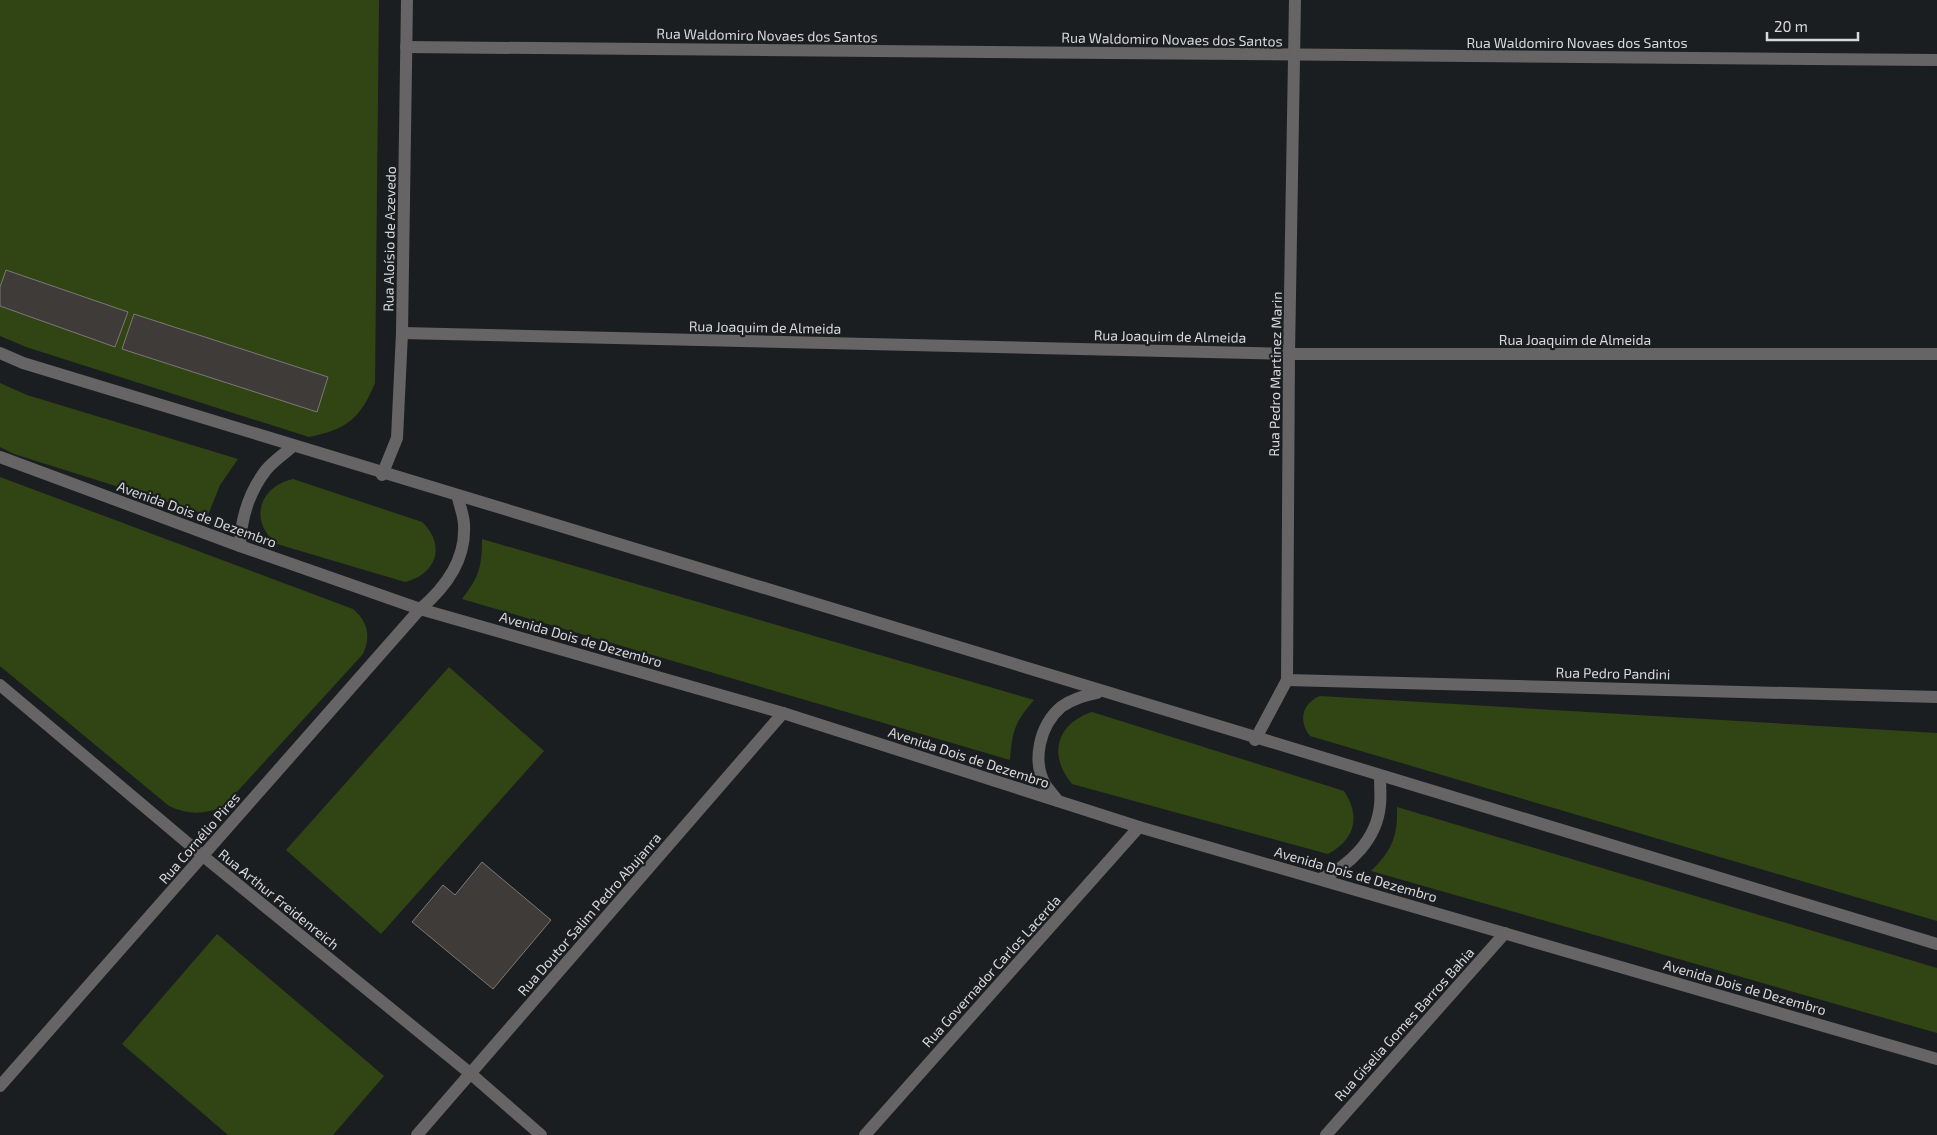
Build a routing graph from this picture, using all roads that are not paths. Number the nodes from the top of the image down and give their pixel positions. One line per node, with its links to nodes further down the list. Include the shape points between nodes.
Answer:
1 (407, 0): 3 (street, Rua Aloísio de Azevedo)
2 (1296, 0): 4 (street, Rua Pedro Martinez Marin)
3 (406, 47): 4 (street, Rua Waldomiro Novaes dos Santos); 6 (street, Rua Aloísio de Azevedo)
4 (1294, 55): 5 (street, Rua Waldomiro Novaes dos Santos); 8 (street, Rua Pedro Martinez Marin)
5 (1937, 60)
6 (402, 333): 8 (street, Rua Joaquim de Almeida); 12 (street, Rua Aloísio de Azevedo, via 397,438)
7 (0, 354): 10 (street)
8 (1290, 354): 9 (street, Rua Joaquim de Almeida); 16 (street, Rua Pedro Martinez Marin)
9 (1937, 354)
10 (292, 447): 12 (street); 14 (street, via 267,469 249,497 240,529)
11 (0, 457): 14 (street, Avenida Dois de Dezembro)
12 (382, 475): 13 (street)
13 (458, 498): 15 (street, Rua Cornélio Pires, via 464,526 461,554 450,579); 18 (street)
14 (240, 546): 15 (street, Avenida Dois de Dezembro)
15 (420, 609): 20 (street, Avenida Dois de Dezembro); 25 (street, Rua Cornélio Pires)
16 (1287, 680): 19 (street, Rua Pedro Pandini); 21 (street, Rua Pedro Martinez Marin)
17 (0, 685): 25 (street, Rua Arthur Freidenreich)
18 (1100, 693): 21 (street); 23 (street, via 1079,697 1061,708 1048,724 1040,743 1039,764 1043,778)
19 (1937, 697)
20 (783, 712): 23 (street, Avenida Dois de Dezembro); 30 (street, Rua Doutor Salim Pedro Abujanra)
21 (1256, 740): 22 (street)
22 (1380, 778): 26 (street, via 1380,806 1372,833 1356,856); 28 (street)
23 (1058, 801): 24 (street, Avenida Dois de Dezembro)
24 (1139, 827): 26 (street, Avenida Dois de Dezembro); 34 (street, Rua Governador Carlos Lacerda)
25 (203, 856): 30 (street, Rua Arthur Freidenreich); 31 (street, Rua Cornélio Pires)
26 (1320, 879): 27 (street, Avenida Dois de Dezembro)
27 (1505, 933): 29 (street, Avenida Dois de Dezembro); 35 (street, Rua Giselia Gomes Barros Bahia)
28 (1937, 944)
29 (1937, 1059)
30 (471, 1074): 32 (street, Rua Doutor Salim Pedro Abujanra); 33 (street, Rua Arthur Freidenreich)
31 (0, 1086)
32 (417, 1135)
33 (541, 1135)
34 (865, 1135)
35 (1326, 1135)

